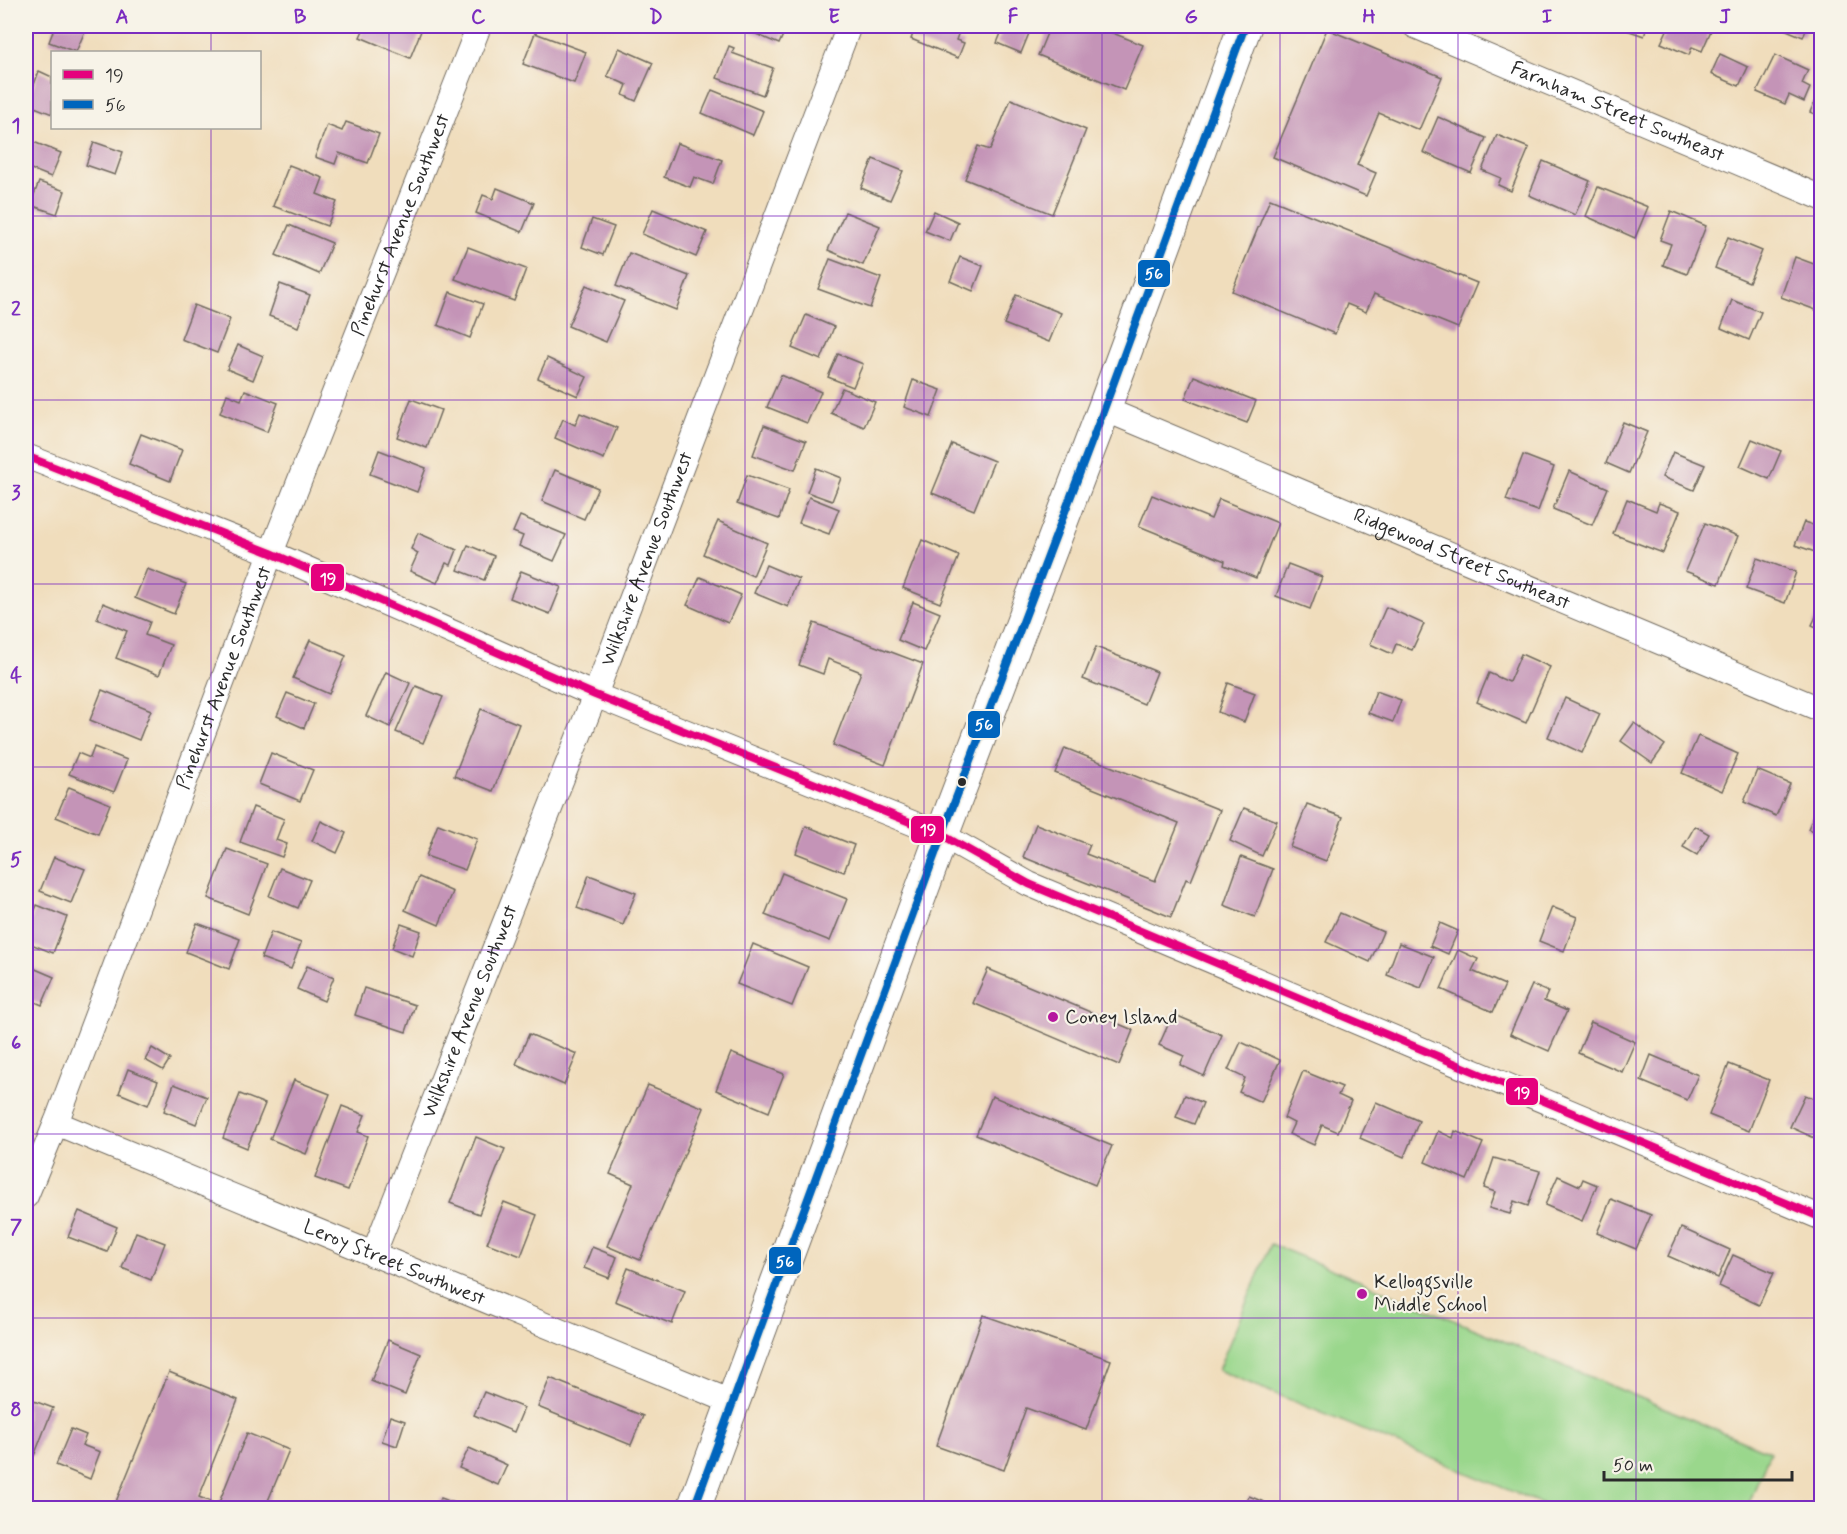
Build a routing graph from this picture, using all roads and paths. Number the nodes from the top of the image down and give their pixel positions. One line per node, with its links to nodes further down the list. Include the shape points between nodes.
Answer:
1 (479, 26): 8 (street, Pinehurst Avenue Southwest)
2 (849, 26): 9 (street, Wilkshire Avenue Southwest)
3 (1245, 26): 6 (main road)
4 (1415, 26): 5 (street, Farnham Street Southeast)
5 (1821, 198)
6 (1104, 409): 10 (street, Ridgewood Street Southeast); 11 (main road)
7 (26, 456): 8 (street)
8 (271, 553): 9 (street); 12 (street, Pinehurst Avenue Southwest)
9 (595, 695): 11 (street); 15 (street, Wilkshire Avenue Southwest)
10 (1821, 710)
11 (942, 835): 14 (street, via 1029,884); 16 (main road)
12 (56, 1123): 13 (street, Pinehurst Avenue Southwest); 15 (street, Leroy Street Southwest)
13 (26, 1196)
14 (1821, 1218)
15 (373, 1255): 16 (street, Leroy Street Southwest)
16 (734, 1403): 17 (main road)
17 (694, 1509)

